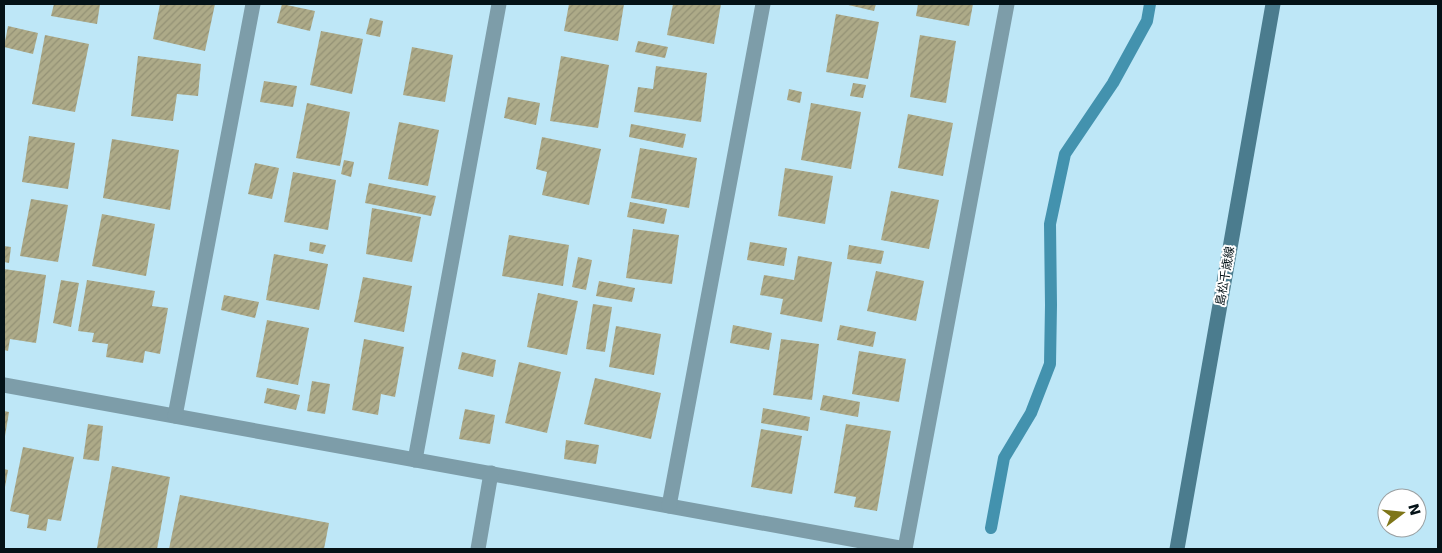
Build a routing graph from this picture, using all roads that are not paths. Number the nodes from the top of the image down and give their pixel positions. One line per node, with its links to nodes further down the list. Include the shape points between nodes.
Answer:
1 (253, 4): 7 (street)
2 (499, 4): 8 (street)
3 (762, 4): 10 (street)
4 (1007, 4): 10 (street, via 905,549)
5 (1273, 4): 12 (main road, 島松千歳線)
6 (4, 385): 7 (street)
7 (175, 416): 8 (street)
8 (415, 460): 9 (street)
9 (491, 473): 10 (street); 11 (street)
10 (669, 506)
11 (478, 549)
12 (1177, 549)

